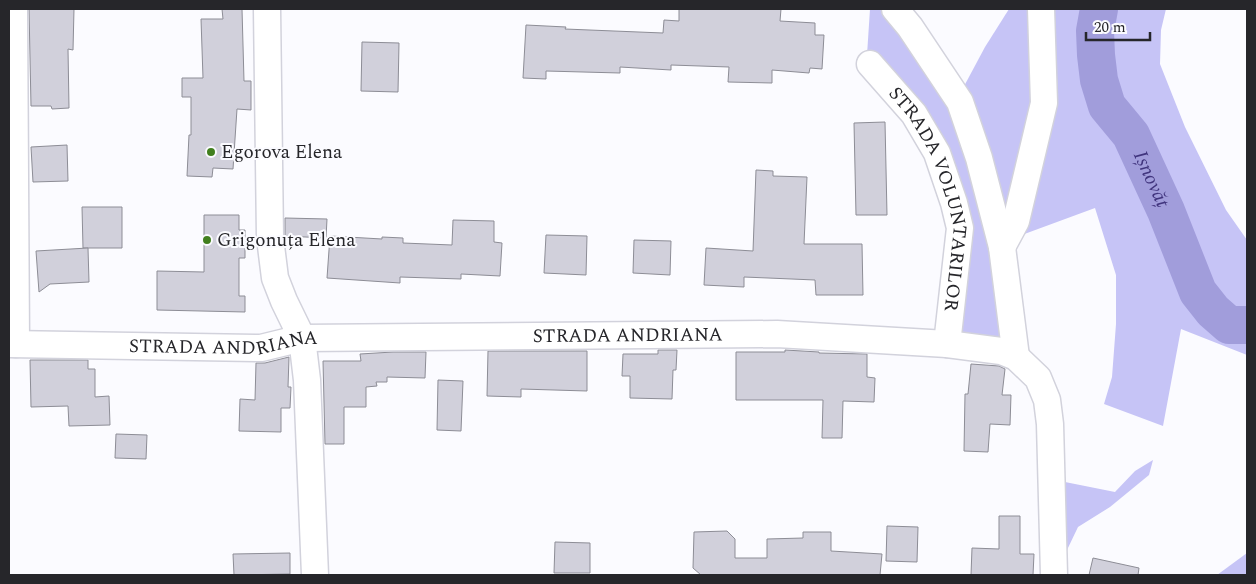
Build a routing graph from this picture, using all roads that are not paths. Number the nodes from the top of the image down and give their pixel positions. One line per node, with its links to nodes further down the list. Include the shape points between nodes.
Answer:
1 (14, 9): 8 (street)
2 (267, 9): 7 (street, via 270,238 275,278)
3 (895, 9): 6 (street, via 960,102 979,158)
4 (1041, 9): 6 (street, via 1044,104 1016,221)
5 (870, 64): 9 (street, STRADA VOLUNTARILOR, via 914,114 936,153 954,203 960,228)
6 (1002, 248): 10 (street)
7 (302, 338): 8 (street, STRADA ANDRIANA, via 261,348); 9 (street, STRADA ANDRIANA, via 777,334); 11 (street, via 307,380)
8 (13, 344)
9 (947, 344): 10 (street, STRADA ANDRIANA, via 1001,351)
10 (1016, 357): 12 (street, STRADA ANDRIANA, via 1038,378 1047,400)
11 (315, 575)
12 (1054, 575)

